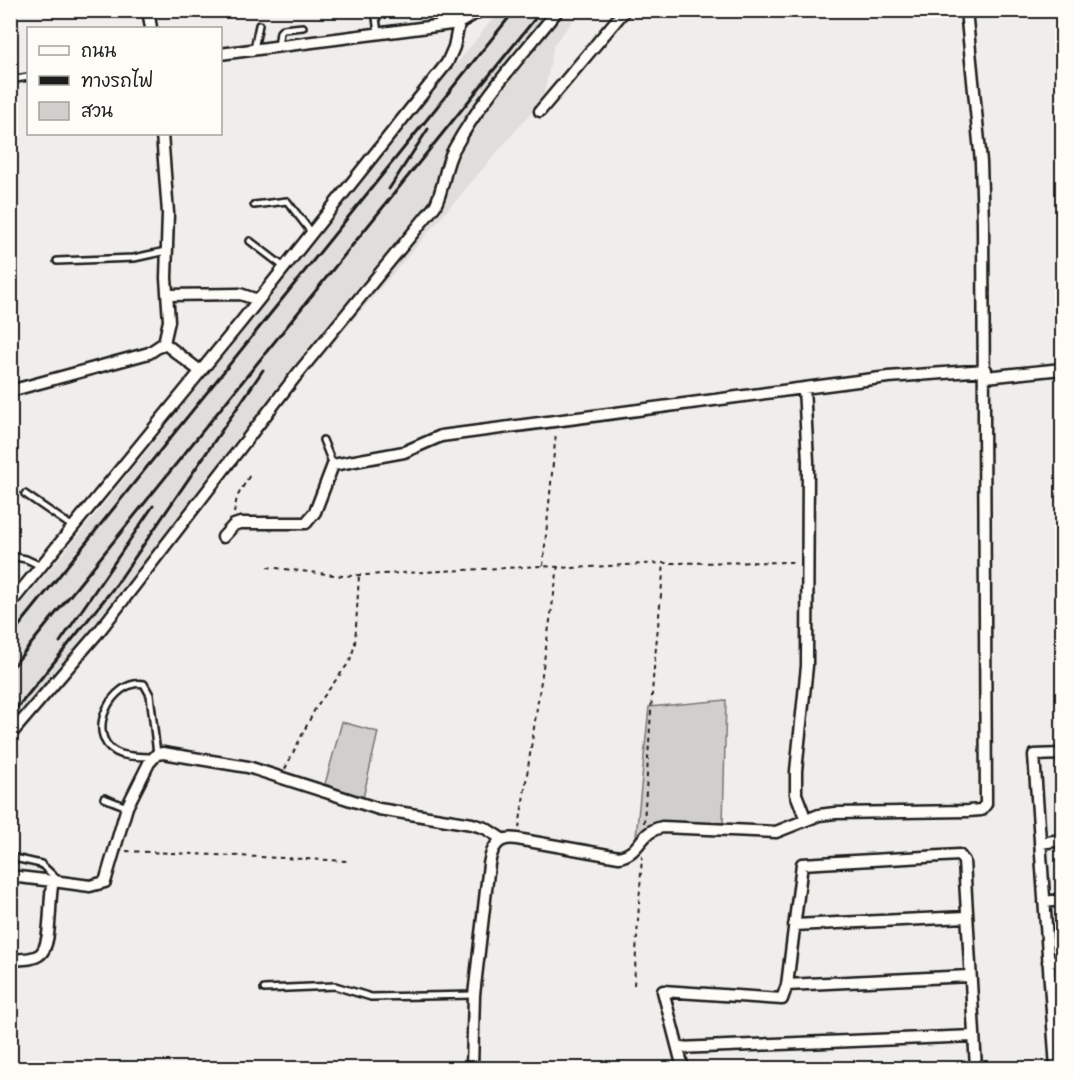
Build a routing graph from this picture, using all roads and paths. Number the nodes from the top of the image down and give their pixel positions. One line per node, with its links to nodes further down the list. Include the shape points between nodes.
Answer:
1 (148, 10): 11 (street)
2 (375, 10): 13 (lane)
3 (435, 10): 10 (lane)
4 (481, 10): 8 (street)
5 (558, 10): 52 (street, via 472,118 453,151 435,206 295,377 101,629)
6 (625, 10): 19 (street)
7 (966, 10): 32 (street, via 981,162)
8 (459, 23): 10 (street); 22 (street, via 447,63)
9 (259, 24): 15 (lane)
10 (441, 26): 13 (street)
11 (151, 27)
12 (303, 27): 14 (lane, via 283,29)
13 (378, 34): 14 (street)
14 (278, 47): 15 (street)
15 (254, 50): 16 (street)
16 (222, 54)
17 (27, 76): 18 (lane)
18 (10, 80)
19 (540, 111)
20 (162, 135): 24 (street, via 168,213)
21 (254, 205): 22 (lane, via 287,201)
22 (311, 232): 26 (street)
23 (250, 241): 26 (lane)
24 (166, 251): 25 (lane, via 134,258); 27 (street)
25 (57, 261)
26 (284, 267): 28 (street)
27 (168, 295): 28 (street, via 240,294); 29 (street, via 168,332)
28 (258, 300): 31 (street)
29 (164, 343): 31 (street); 34 (street, via 149,353)
30 (1062, 369): 32 (street)
31 (200, 371): 41 (street)
32 (986, 373): 33 (street, via 888,377); 58 (street, via 986,804 981,810 835,813)
33 (804, 388): 35 (street); 44 (street)
34 (10, 390)
35 (557, 420): 37 (street, via 441,436 404,452); 47 (path)
36 (323, 440): 37 (lane)
37 (333, 465): 40 (street, via 315,512 306,523)
38 (251, 472): 40 (path, via 237,497)
39 (26, 494): 41 (lane)
40 (234, 525): 42 (street)
41 (73, 527): 46 (street)
42 (223, 537)
43 (10, 556): 46 (lane)
44 (807, 562): 45 (path); 58 (street, via 807,666 796,771 796,794)
45 (664, 564): 49 (path); 59 (path, via 652,679)
46 (41, 566): 51 (street)
47 (543, 566): 49 (path); 50 (path)
48 (267, 567): 50 (path)
49 (558, 567): 61 (path)
50 (359, 575): 55 (path, via 355,644 350,662 316,707)
51 (10, 604)
52 (10, 735)
53 (1062, 754): 63 (street, via 1034,755)
54 (155, 756): 54 (lane, via 150,695 144,684 135,682 122,688 111,701 104,715 103,738 117,753); 55 (street, via 170,753); 57 (street)
55 (281, 777): 60 (street, via 379,808 472,824)
56 (104, 798): 57 (lane)
57 (127, 807): 64 (street)
58 (806, 820): 59 (street, via 776,832 662,827)
59 (643, 837): 61 (street, via 633,851 619,856); 77 (path)
60 (502, 839): 61 (street); 80 (street, via 490,855)
61 (517, 839)
62 (1062, 840): 63 (street)
63 (1040, 843): 70 (street)
64 (114, 851): 66 (path); 68 (street, via 101,885)
65 (10, 857): 68 (lane, via 41,864)
66 (349, 861)
67 (10, 876): 68 (street)
68 (55, 880): 73 (street, via 49,896 47,946 41,955)
69 (1062, 900): 70 (street)
70 (1044, 902): 75 (street)
71 (966, 917): 72 (street); 72 (street, via 964,861 959,855 802,864); 76 (street)
72 (794, 925): 78 (street)
73 (10, 960)
74 (1062, 960): 75 (street)
75 (1048, 962): 81 (street)
76 (969, 976): 78 (street); 82 (street)
77 (634, 985)
78 (787, 985): 83 (street, via 782,999 663,991)
79 (264, 989): 80 (lane, via 335,986 371,997)
80 (474, 995): 84 (street)
81 (1058, 1023): 87 (street)
82 (974, 1036): 83 (street); 86 (street)
83 (678, 1048): 85 (street)
84 (472, 1068)
85 (682, 1068)
86 (976, 1068)
87 (1056, 1068)

